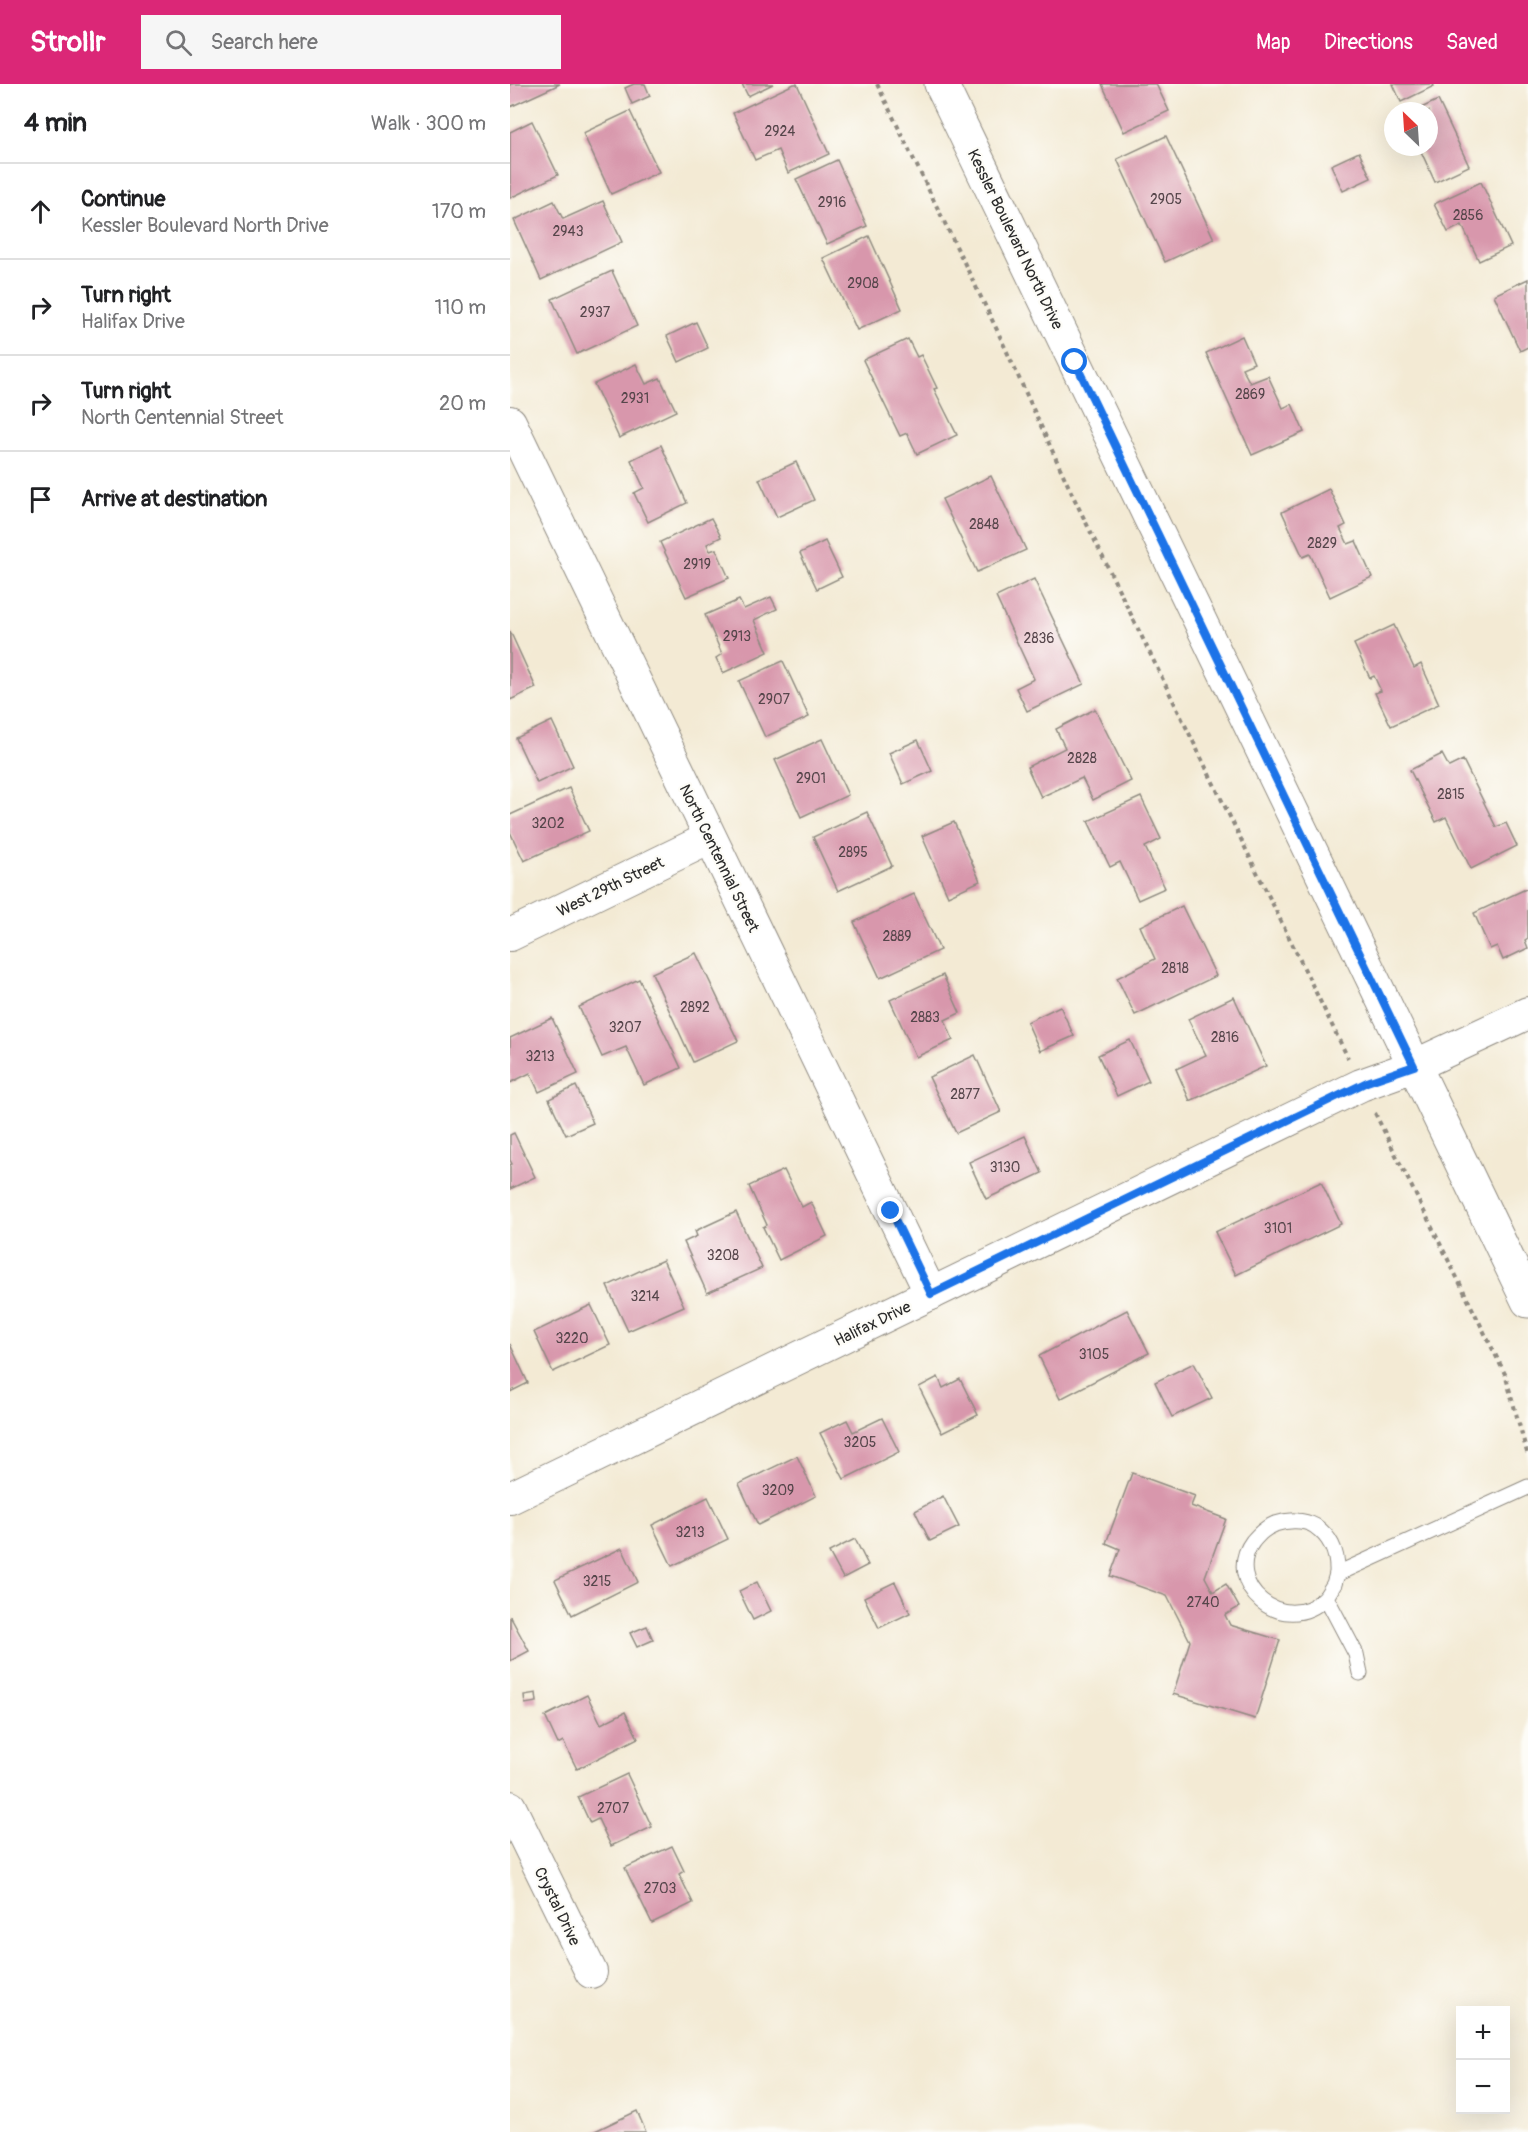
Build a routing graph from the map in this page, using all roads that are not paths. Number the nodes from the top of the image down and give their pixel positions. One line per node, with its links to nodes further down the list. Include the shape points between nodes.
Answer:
1 (941, 84): 6 (main road, Kessler Boulevard North Drive)
2 (510, 422): 3 (street, North Centennial Street)
3 (710, 838): 4 (street, West 29th Street); 7 (street, North Centennial Street)
4 (510, 935)
5 (1528, 1013): 6 (street, Halifax Drive)
6 (1414, 1066): 7 (street, Halifax Drive, via 1361,1085); 8 (main road, Kessler Boulevard North Drive)
7 (931, 1294): 10 (street, Halifax Drive)
8 (1528, 1301)
9 (1528, 1487): 11 (lane)
10 (510, 1498)
11 (1337, 1574): 12 (lane); 12 (lane, via 1338,1559 1330,1541 1314,1526 1301,1521 1268,1526 1250,1545 1245,1570 1249,1586 1263,1604 1292,1613 1307,1610)
12 (1326, 1597): 13 (lane, via 1356,1654)
13 (1360, 1673)
14 (510, 1807): 15 (street, Crystal Drive)
15 (591, 1972)

